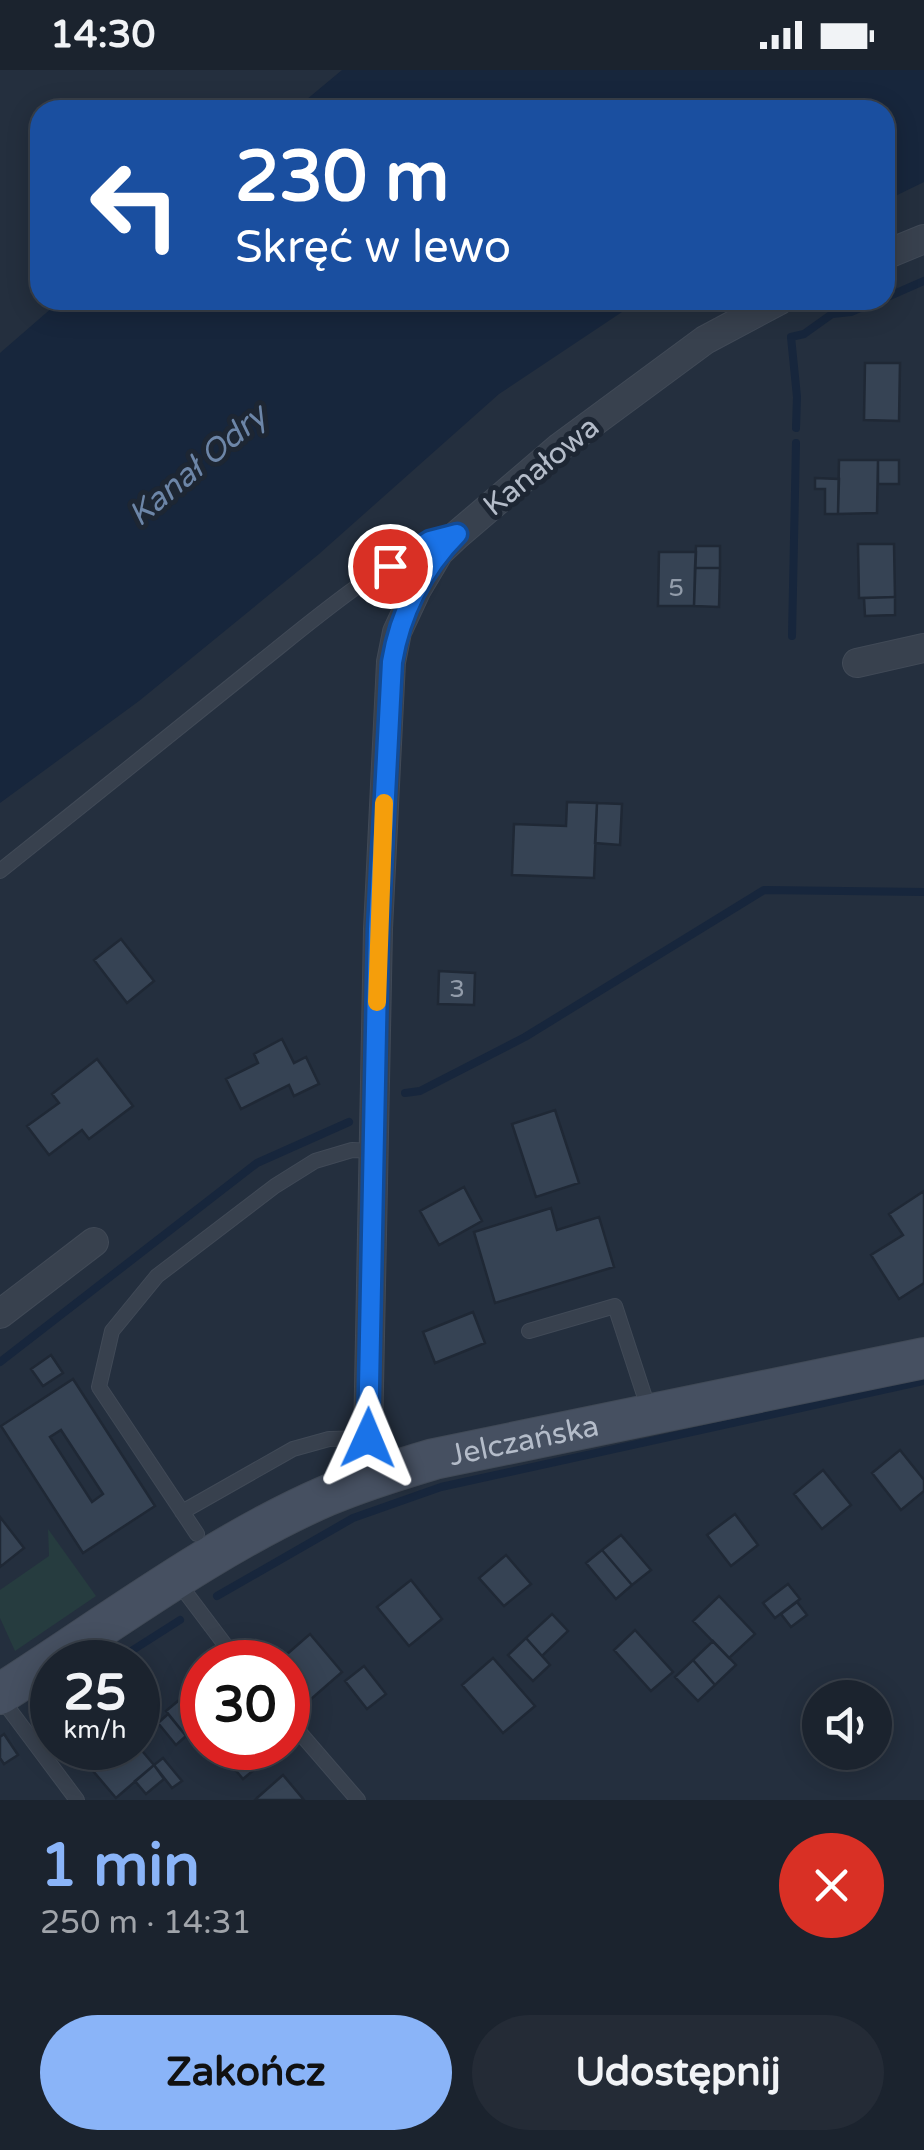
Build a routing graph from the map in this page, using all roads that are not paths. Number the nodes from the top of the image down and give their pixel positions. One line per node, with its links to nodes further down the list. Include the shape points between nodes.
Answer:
1 (924, 239): 2 (street)
2 (895, 251)
3 (761, 310): 4 (street, Kanałowa, via 705,340 560,447)
4 (457, 534): 7 (lane, via 430,541 314,619); 8 (street, Kanałowa, via 417,588 392,662)
5 (924, 648): 6 (street)
6 (856, 662)
7 (0, 871)
8 (374, 1150): 14 (street, Kanałowa); 16 (lane, via 315,1160 275,1186 157,1276 112,1331 99,1387)
9 (94, 1242): 10 (street)
10 (0, 1314)
11 (530, 1331): 13 (lane, via 615,1306)
12 (924, 1358): 13 (main road, Jelczańska)
13 (650, 1414): 15 (main road, Jelczańska)
14 (368, 1438): 15 (street, Kanałowa); 16 (lane, via 329,1439 293,1450)
15 (374, 1478): 18 (main road, Jelczańska, via 322,1498)
16 (182, 1512): 17 (lane)
17 (197, 1534)
18 (176, 1581): 19 (lane); 20 (main road, Jelczańska)
19 (221, 1640)
20 (0, 1695): 22 (lane)
21 (310, 1744): 23 (lane)
22 (77, 1800)
23 (358, 1800)

